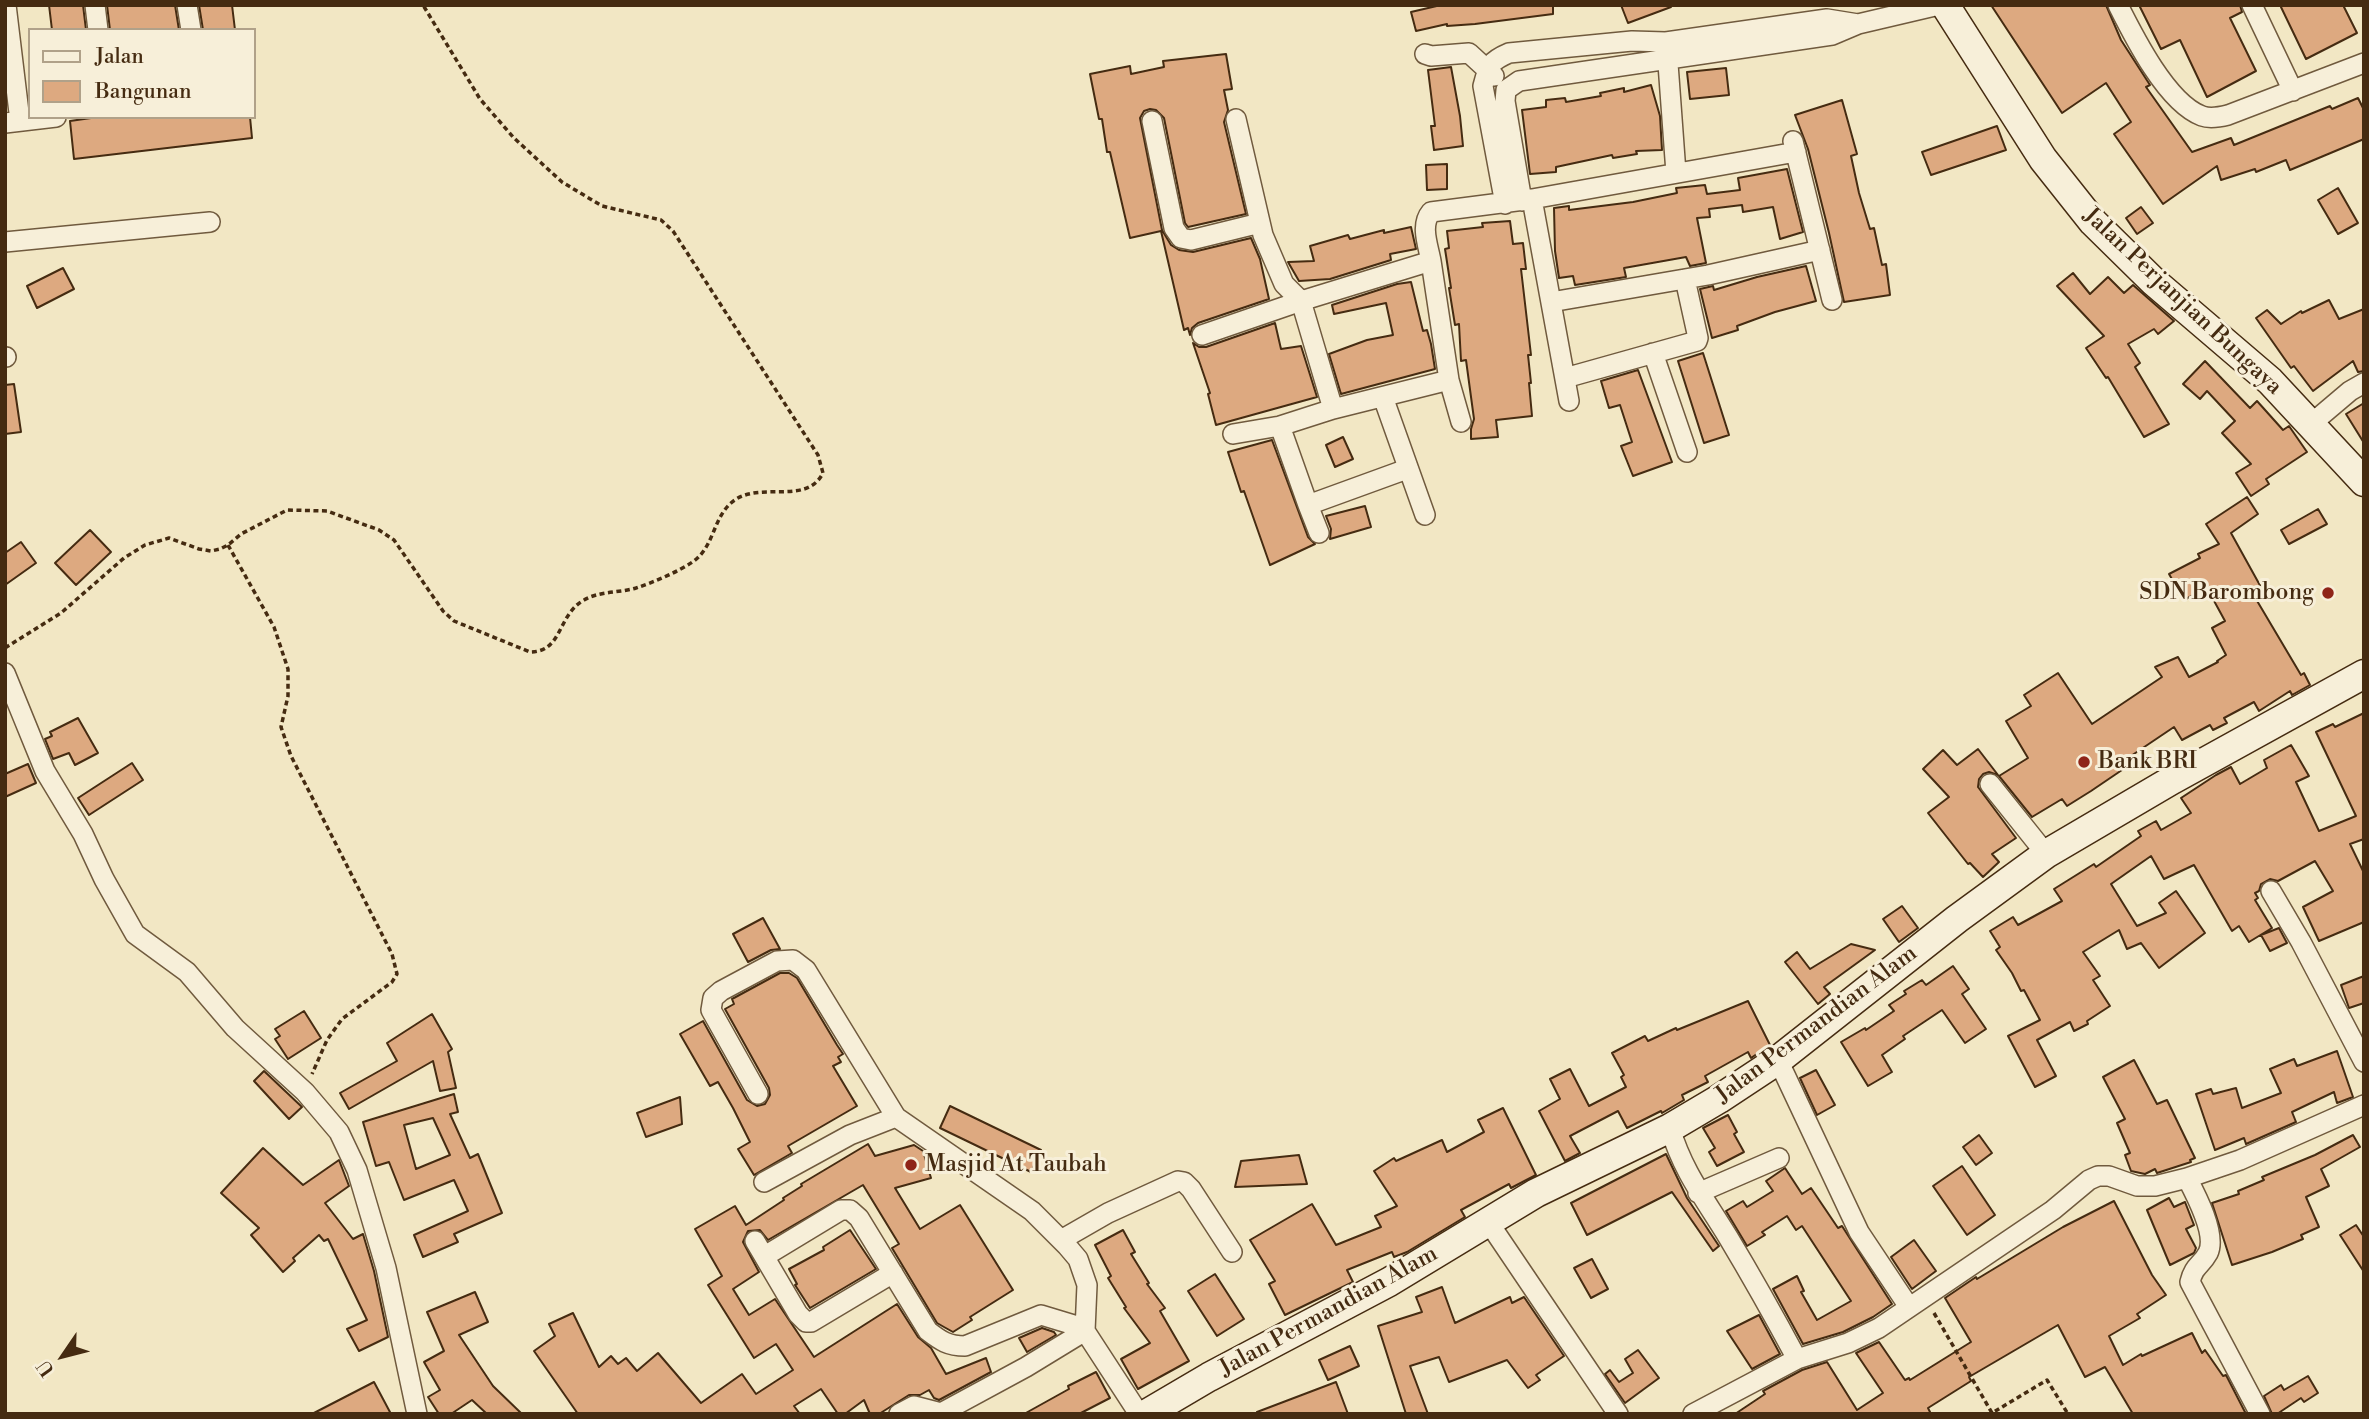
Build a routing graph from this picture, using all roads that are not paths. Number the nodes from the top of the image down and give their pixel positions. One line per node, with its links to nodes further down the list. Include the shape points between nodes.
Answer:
1 (6, 5): 19 (street)
2 (95, 5): 8 (street)
3 (187, 5): 9 (street)
4 (1938, 5): 10 (street, via 1858,24 1832,35)
5 (1945, 5): 40 (main road, Jalan Perjanjian Bungaya, via 2043,159 2092,222 2270,381)
6 (2118, 5): 15 (street, via 2161,80 2202,116 2228,115)
7 (2252, 5): 15 (street)
8 (98, 28)
9 (191, 28)
10 (1667, 51): 13 (street, via 1632,41 1508,53); 14 (street, via 1519,81); 20 (street)
11 (1425, 54): 13 (street, via 1465,52)
12 (2364, 63): 15 (street)
13 (1488, 68): 14 (street); 21 (street, via 1483,86)
14 (1506, 90): 21 (street)
15 (2293, 91)
16 (39, 119): 19 (street)
17 (1236, 119): 23 (street)
18 (1152, 121): 23 (street, via 1178,236 1191,240)
19 (13, 122)
20 (1676, 173): 21 (street); 25 (street, via 1795,146)
21 (1520, 201): 26 (street, via 1431,212 1425,231); 30 (street)
22 (210, 222): 24 (street)
23 (1260, 223): 29 (street, via 1284,284)
24 (5, 242)
25 (1820, 250): 27 (street); 28 (street)
26 (1431, 261): 29 (street); 34 (street)
27 (1685, 279): 30 (street); 32 (street, via 1698,338)
28 (1832, 300)
29 (1301, 301): 31 (street); 38 (street)
30 (1551, 303): 33 (street)
31 (1202, 335)
32 (1653, 353): 33 (street); 43 (street)
33 (1565, 378): 37 (street)
34 (1449, 380): 36 (street); 39 (street)
35 (2364, 383): 40 (street)
36 (1383, 397): 38 (street); 44 (street)
37 (1569, 401)
38 (1333, 409): 41 (street)
39 (1461, 422)
40 (2312, 425): 45 (main road, Jalan Perjanjian Bungaya)
41 (1280, 426): 42 (street); 46 (street)
42 (1233, 434)
43 (1687, 452)
44 (1407, 469): 46 (street); 47 (street)
45 (2363, 477)
46 (1308, 505): 48 (street)
47 (1425, 514)
48 (1319, 533)
49 (5, 673): 71 (street, via 45,771 135,934 187,972 235,1028 305,1092 339,1132 357,1170 386,1268)
50 (2364, 674): 52 (main road, Jalan Permandian Alam)
51 (1990, 784): 52 (street)
52 (2046, 854): 54 (main road, Jalan Permandian Alam)
53 (2271, 891): 55 (street)
54 (1778, 1060): 59 (main road, Jalan Permandian Alam); 68 (street, via 1859,1232)
55 (2364, 1062)
56 (758, 1094): 58 (street, via 711,1004 721,991 778,961 793,960 806,970)
57 (2364, 1105): 61 (street)
58 (896, 1117): 62 (street, via 850,1135); 65 (street, via 1032,1212)
59 (1670, 1128): 63 (street); 64 (main road, Jalan Permandian Alam, via 1536,1194)
60 (1779, 1158): 63 (street)
61 (2187, 1178): 68 (street, via 2155,1186 2137,1186 2109,1176 2089,1180 2045,1216); 77 (street, via 2209,1238 2208,1252 2193,1270 2190,1282)
62 (764, 1182)
63 (1698, 1193): 70 (street)
64 (1489, 1223): 74 (main road, Jalan Permandian Alam); 75 (street)
65 (1061, 1240): 66 (street, via 1178,1181 1191,1189); 69 (street, via 1084,1272)
66 (1232, 1252)
67 (893, 1273): 67 (street, via 850,1210 841,1210 760,1249 806,1322); 69 (street, via 928,1331 944,1343 965,1346 1041,1315)
68 (1917, 1301): 70 (street, via 1848,1343)
69 (1085, 1331): 72 (street, via 941,1413 914,1406); 73 (street)
70 (1797, 1359): 76 (street)
71 (417, 1414)
72 (899, 1414)
73 (1139, 1414)
74 (1146, 1414)
75 (1618, 1414)
76 (1693, 1414)
77 (2260, 1414)

